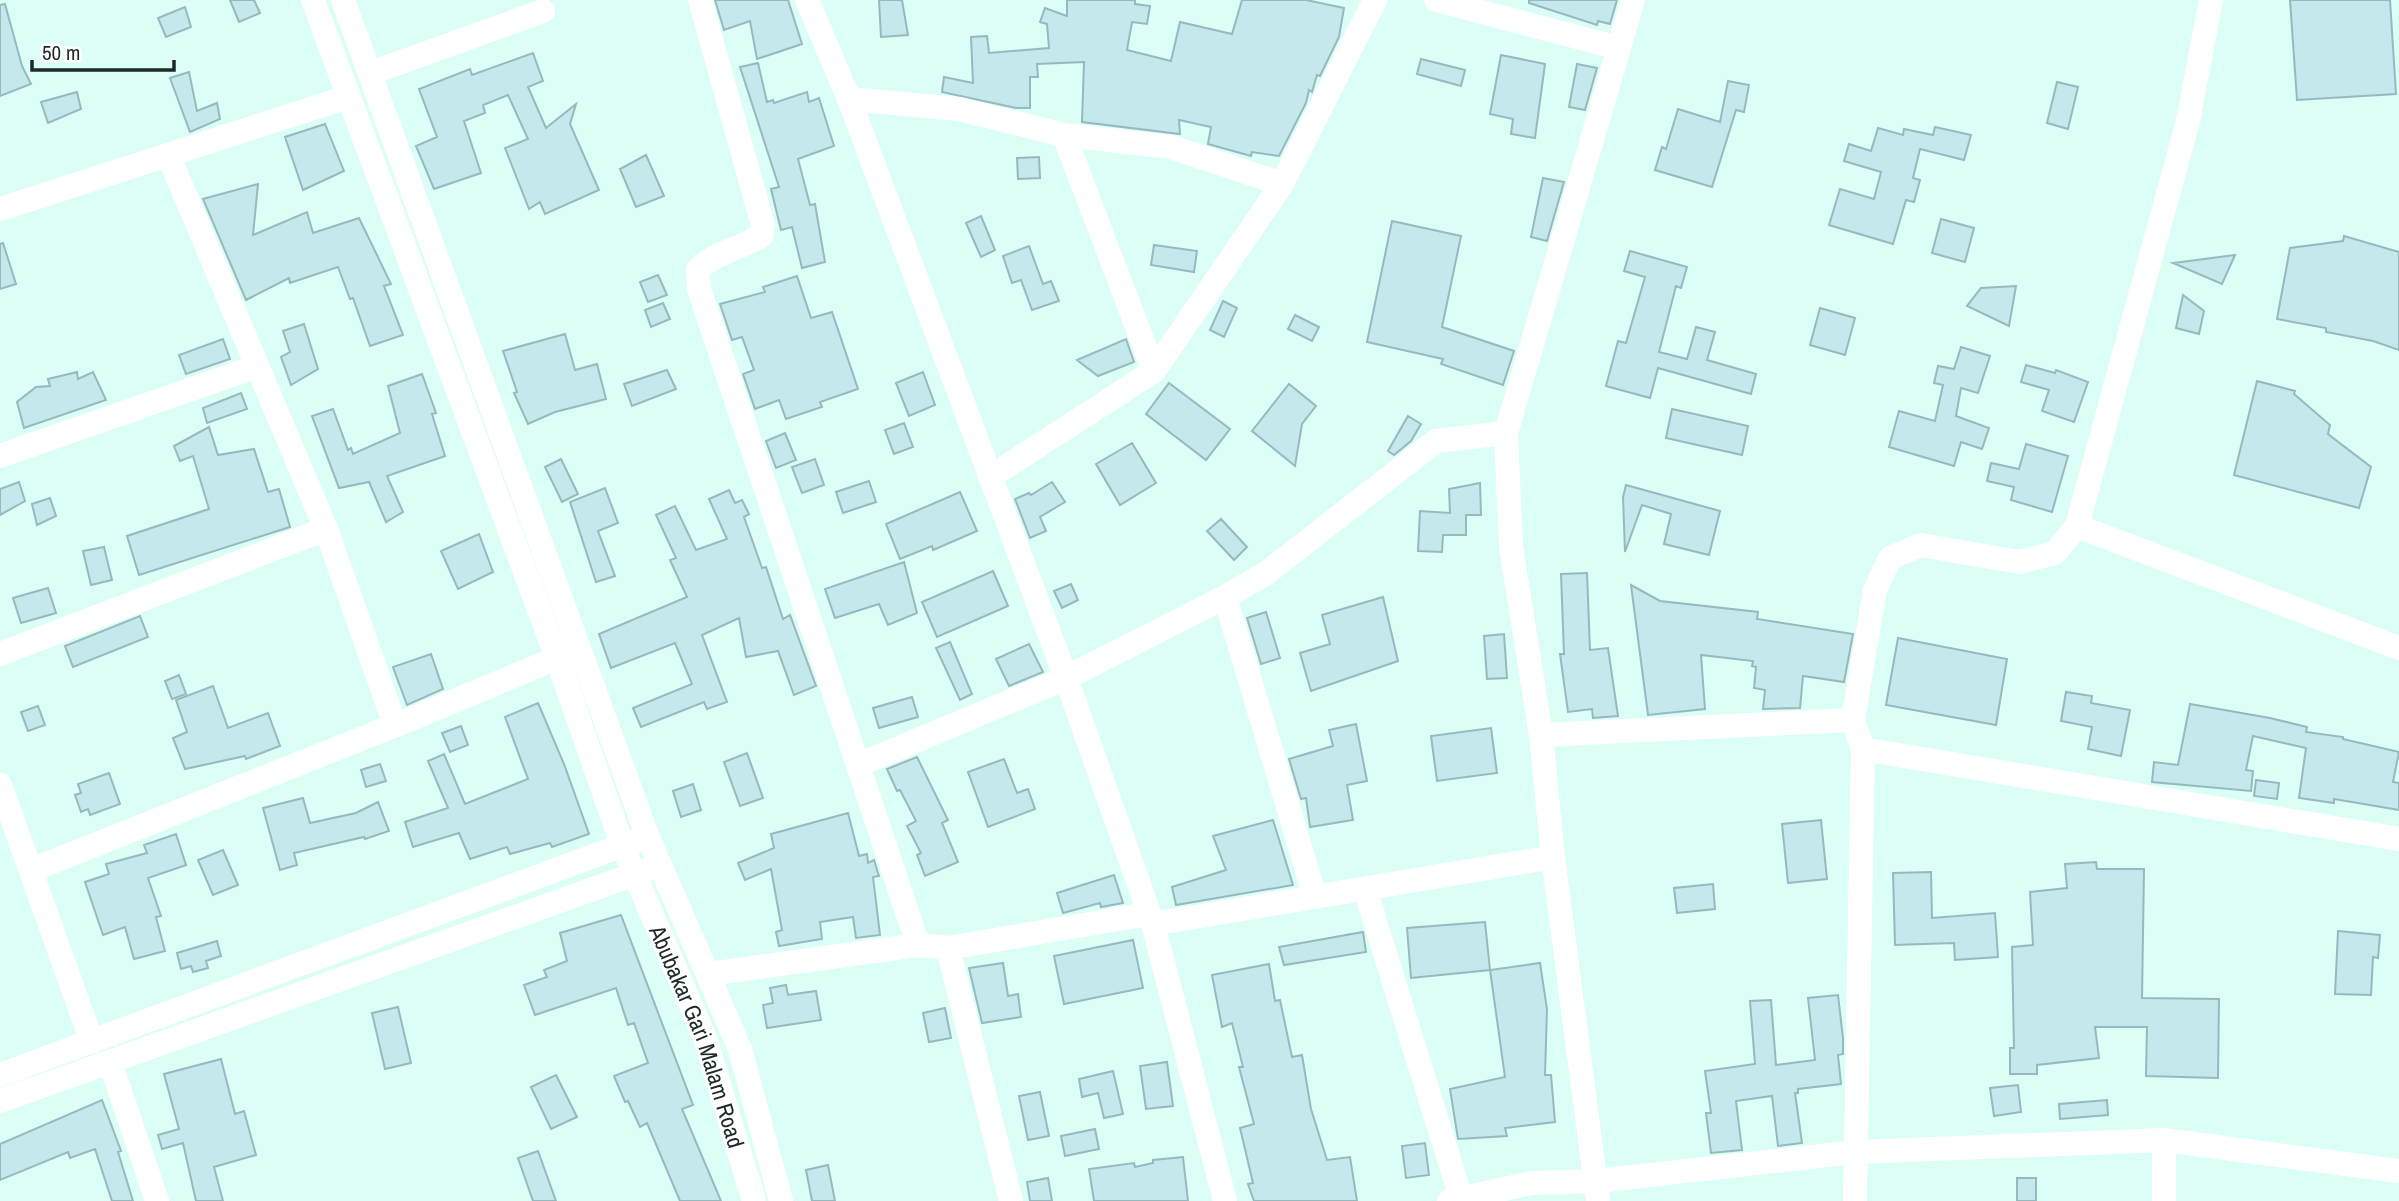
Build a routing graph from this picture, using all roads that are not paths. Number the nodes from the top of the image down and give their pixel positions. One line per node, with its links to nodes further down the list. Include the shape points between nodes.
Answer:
1 (313, 0): 12 (street, Abubakar Gari Malam Road)
2 (343, 0): 11 (street)
3 (700, 0): 34 (street, via 763,225 761,236 708,260 698,270 699,289)
4 (807, 0): 13 (street)
5 (1375, 0): 16 (street)
6 (1436, 0): 10 (street)
7 (1633, 0): 10 (street)
8 (2211, 0): 23 (street, via 2188,121)
9 (543, 10): 11 (street)
10 (1619, 48): 20 (street)
11 (371, 73): 36 (street)
12 (348, 97): 15 (street); 28 (street, Abubakar Gari Malam Road)
13 (849, 99): 14 (street, via 959,109); 22 (street)
14 (1064, 135): 16 (street, via 1171,147); 19 (street)
15 (169, 157): 17 (street); 18 (street)
16 (1282, 184): 19 (street)
17 (0, 209)
18 (256, 367): 21 (street); 24 (street)
19 (1154, 370): 22 (street)
20 (1506, 433): 25 (street, via 1436,441 1265,574); 32 (street, via 1511,547)
21 (0, 456)
22 (990, 477): 29 (street)
23 (2077, 526): 26 (street); 30 (street, via 2055,553 2019,562 1921,545 1890,558 1875,590)
24 (327, 529): 27 (street); 31 (street)
25 (1225, 597): 29 (street); 44 (street)
26 (2399, 648)
27 (0, 654)
28 (557, 657): 31 (street); 38 (street, Abubakar Gari Malam Road)
29 (1066, 678): 34 (street); 45 (street)
30 (1853, 720): 32 (street); 33 (street)
31 (395, 725): 41 (street)
32 (1541, 735): 39 (street)
33 (1863, 749): 37 (street); 54 (street)
34 (858, 765): 46 (street)
35 (0, 785): 41 (street)
36 (647, 835): 38 (street); 40 (street)
37 (2399, 839)
38 (623, 847): 42 (street, Abubakar Gari Malam Road); 49 (street)
39 (1553, 857): 43 (street); 56 (street)
40 (659, 865): 42 (street); 48 (street)
41 (32, 870): 49 (street)
42 (634, 875): 50 (street); 60 (street, Abubakar Gari Malam Road, via 705,1038)
43 (1365, 888): 44 (street); 58 (street)
44 (1315, 897): 45 (street)
45 (1151, 919): 47 (street); 63 (street)
46 (918, 945): 47 (street); 48 (street)
47 (948, 948): 62 (street)
48 (709, 974): 61 (street, via 740,1049)
49 (92, 1042): 51 (street)
50 (110, 1062): 52 (street); 59 (street)
51 (0, 1075)
52 (0, 1101)
53 (2164, 1140): 54 (street); 55 (street); 65 (street)
54 (1856, 1152): 56 (street); 64 (street)
55 (2399, 1171)
56 (1597, 1191): 57 (street)
57 (1534, 1192): 58 (street)
58 (1455, 1200)
59 (157, 1201)
60 (754, 1201)
61 (781, 1201)
62 (1011, 1201)
63 (1224, 1201)
64 (1855, 1201)
65 (2164, 1201)

